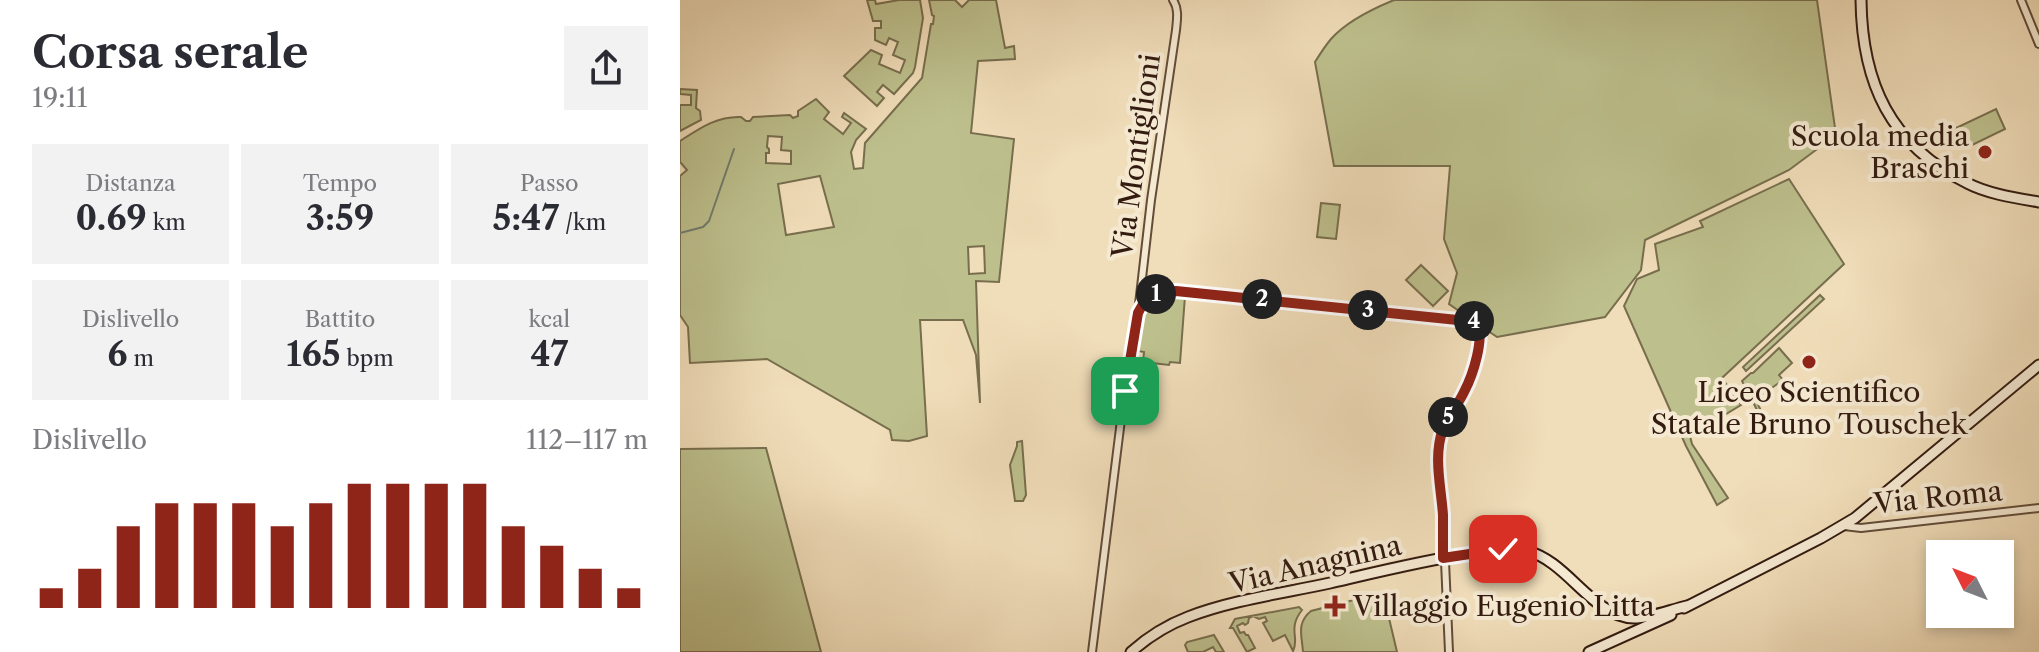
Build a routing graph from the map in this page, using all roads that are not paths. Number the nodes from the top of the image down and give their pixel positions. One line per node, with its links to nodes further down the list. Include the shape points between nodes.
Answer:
1 (1173, 0): 6 (street, Via Montiglioni, via 1176,30)
2 (1861, 0): 5 (main road, via 1867,61 1881,102 1905,138 1969,184)
3 (2021, 0): 4 (street)
4 (2039, 44)
5 (2039, 202)
6 (1142, 286): 7 (street); 8 (street, Via Montiglioni)
7 (1176, 291): 8 (street, via 1157,293); 12 (street, via 1477,322 1480,343 1438,452)
8 (1138, 313): 16 (street, Via Montiglioni)
9 (2039, 365): 11 (main road)
10 (2039, 508): 11 (street, Via Roma)
11 (1843, 526): 13 (main road)
12 (1443, 558): 14 (main road, Via Anagnina, via 1503,549 1528,551 1560,570 1598,604); 17 (main road, Via Anagnina, via 1190,616); 18 (street)
13 (1687, 606): 14 (main road); 15 (main road)
14 (1634, 618): 15 (main road)
15 (1625, 637): 19 (main road)
16 (1092, 652)
17 (1131, 652)
18 (1449, 652)
19 (1589, 652)

